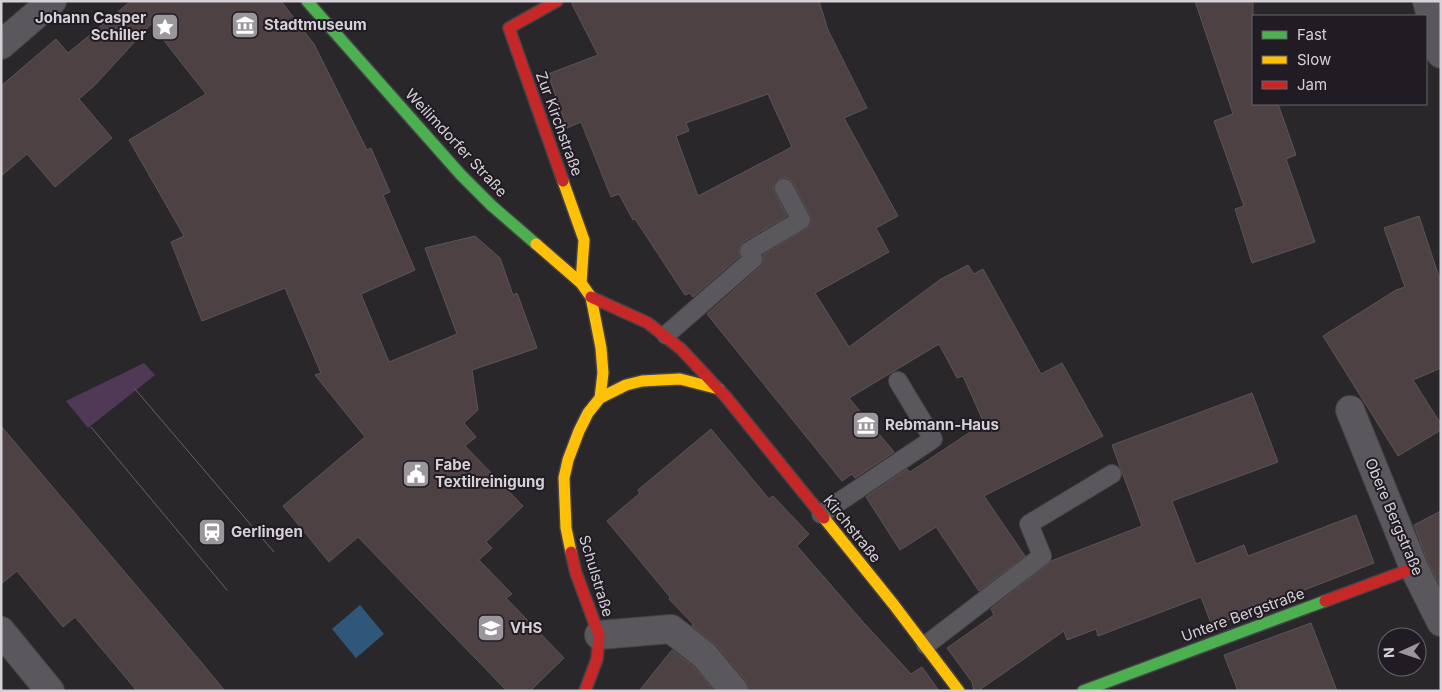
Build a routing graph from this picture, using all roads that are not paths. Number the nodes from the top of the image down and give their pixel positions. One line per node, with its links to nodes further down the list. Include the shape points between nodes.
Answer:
1 (52, 1): 5 (street)
2 (307, 1): 8 (main road, Weilimdorfer Straße, via 460,175)
3 (557, 1): 8 (main road, Zur Kirchstraße, via 509,28 584,240)
4 (1427, 1): 6 (street)
5 (1, 45)
6 (1441, 54)
7 (784, 188): 10 (lane, via 801,220 749,251 753,259)
8 (581, 283): 9 (main road, Weilimdorfer Straße)
9 (591, 297): 10 (main road, Kirchstraße, via 644,320); 13 (main road, Schulstraße, via 601,348)
10 (666, 335): 12 (main road, Kirchstraße)
11 (898, 380): 16 (lane, via 933,439)
12 (719, 390): 13 (main road, via 680,379 642,381 626,384); 16 (main road, Kirchstraße)
13 (600, 398): 20 (main road, Schulstraße, via 588,413 564,478 566,528 576,573)
14 (1350, 410): 17 (street, Obere Bergstraße)
15 (1112, 474): 21 (lane, via 1029,524 1042,556)
16 (821, 514): 21 (main road, Kirchstraße)
17 (1414, 568): 18 (street, Obere Bergstraße); 26 (main road, Untere Bergstraße)
18 (1441, 622)
19 (1, 631): 22 (street)
20 (599, 635): 23 (main road, Schulstraße, via 597,659); 24 (street, via 671,629 704,656)
21 (926, 645): 25 (main road, Kirchstraße)
22 (50, 691)
23 (585, 691)
24 (734, 691)
25 (959, 691)
26 (1082, 691)

